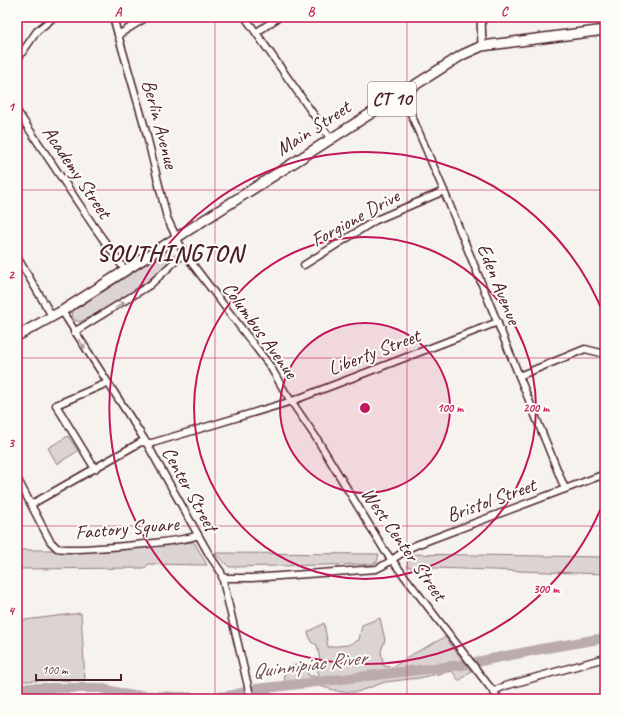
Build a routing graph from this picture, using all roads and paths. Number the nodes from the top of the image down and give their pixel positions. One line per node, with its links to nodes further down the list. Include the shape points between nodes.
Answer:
1 (54, 17): 11 (street, via 37,31)
2 (113, 17): 9 (street, Berlin Avenue)
3 (147, 17): 9 (street)
4 (245, 17): 8 (street)
5 (279, 17): 8 (street)
6 (481, 17): 10 (main road)
7 (605, 30): 10 (highway, Main Street / CT 10)
8 (257, 32): 14 (street)
9 (118, 35): 16 (street, Berlin Avenue, via 145,128 167,218)
10 (482, 46): 12 (highway, Main Street / CT 10)
11 (17, 60)
12 (402, 93): 14 (highway, Main Street / CT 10); 15 (street, Eden Avenue)
13 (17, 111): 20 (street, Academy Street)
14 (330, 138): 16 (highway, Main Street / CT 10)
15 (444, 191): 19 (street, Forgione Drive, via 376,220); 23 (street, Eden Avenue)
16 (176, 239): 17 (street, Columbus Avenue); 20 (highway, Main Street / CT 10)
17 (184, 252): 24 (street, one-way to 17, via 150,285); 29 (street, Columbus Avenue, via 256,346)
18 (17, 257): 22 (street)
19 (304, 265)
20 (125, 270): 21 (highway, Main Street / CT 10)
21 (62, 311): 22 (highway, CT 10); 24 (street, Center Street)
22 (52, 316): 25 (highway, CT 10)
23 (498, 322): 27 (street, Eden Avenue); 29 (street, Liberty Street)
24 (74, 332): 28 (street, Center Street, one-way to 28)
25 (17, 336)
26 (605, 354): 27 (street, via 585,349)
27 (519, 376): 34 (street, Eden Avenue)
28 (107, 382): 30 (street, Center Street); 31 (street, via 56,405)
29 (292, 401): 30 (street, Liberty Street, via 152,443); 37 (street, West Center Street)
30 (146, 442): 31 (street, Liberty Street, via 141,442); 36 (street, Center Street)
31 (95, 469): 35 (street, Liberty Street)
32 (605, 474): 34 (street, Bristol Street)
33 (17, 478): 35 (street)
34 (565, 489): 37 (street, Bristol Street, via 416,545)
35 (32, 504): 36 (street, Factory Square, via 50,541 57,548 136,544 188,539)
36 (198, 535): 38 (street, Center Street)
37 (391, 559): 38 (street, Bristol Street, via 382,567 366,571); 40 (street, West Center Street)
38 (223, 578): 41 (street, Center Street)
39 (605, 658): 40 (street)
40 (494, 691): 42 (street, West Center Street)
41 (251, 697)
42 (499, 699)

